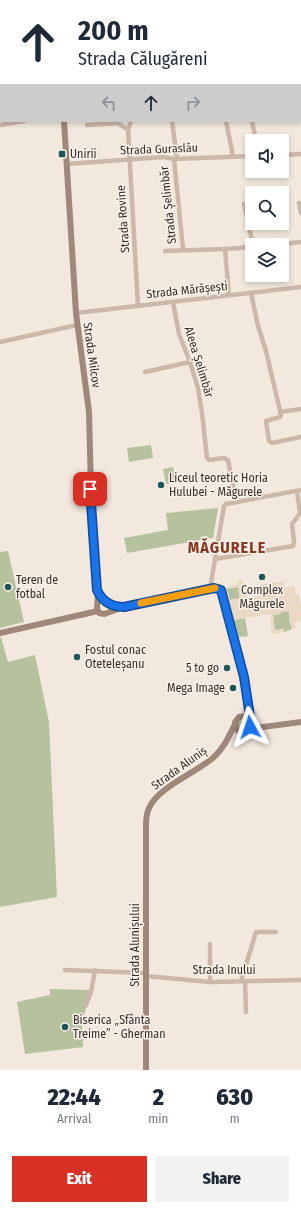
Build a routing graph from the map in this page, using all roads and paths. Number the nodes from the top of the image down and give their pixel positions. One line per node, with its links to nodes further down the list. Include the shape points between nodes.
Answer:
1 (18, 122): 7 (street)
2 (64, 122): 17 (main road, Strada Milcov)
3 (131, 122): 9 (street)
4 (172, 122): 16 (street, Strada Șelimbăr)
5 (226, 122): 13 (street)
6 (252, 122): 10 (street)
7 (0, 125)
8 (87, 125): 9 (street, via 118,123)
9 (128, 130): 15 (street, Strada Rovine)
10 (255, 134)
11 (301, 154): 12 (street)
12 (289, 155)
13 (233, 156): 14 (street, Strada Guraslău); 16 (street, Strada Guraslău)
14 (245, 156)
15 (129, 159): 16 (street, Strada Guraslău); 17 (street, Strada Guraslău); 32 (street, Strada Rovine)
16 (175, 159): 25 (street, Strada Șelimbăr)
17 (67, 164): 33 (main road, Strada Milcov)
18 (299, 203): 20 (street)
19 (244, 204): 21 (street)
20 (301, 213)
21 (251, 238)
22 (301, 242): 23 (street)
23 (289, 243)
24 (245, 247): 26 (street)
25 (183, 249): 26 (street); 27 (street)
26 (225, 250): 30 (street)
27 (166, 251)
28 (301, 287): 29 (street, Strada Mărășești)
29 (251, 293): 30 (street, Strada Mărășești); 39 (street)
30 (229, 295): 31 (street, Strada Mărășești)
31 (173, 302): 32 (street, Strada Mărășești); 36 (street, Aleea Șelimbăr, via 178,334)
32 (138, 305): 33 (street, Strada Mărășești)
33 (76, 313): 34 (main road, Strada Milcov)
34 (77, 325): 35 (street); 45 (main road, Strada Milcov, via 88,407 90,489 98,592)
35 (0, 342)
36 (190, 362): 37 (street); 42 (street, Aleea Șelimbăr, via 200,399 207,458 228,460)
37 (145, 372)
38 (301, 408): 39 (street)
39 (280, 412): 40 (street, via 280,417 266,421 269,442)
40 (301, 437)
41 (299, 491): 42 (street); 43 (street, via 300,513 292,524 293,546)
42 (236, 502): 43 (street, via 226,504 223,508)
43 (215, 559): 44 (street)
44 (210, 589): 46 (main road); 50 (main road, via 221,590)
45 (104, 602): 46 (main road); 47 (main road, via 97,607); 48 (main road, via 110,608)
46 (124, 607): 48 (main road)
47 (98, 611): 48 (main road, via 104,614); 49 (main road)
48 (108, 612)
49 (0, 633)
50 (248, 699): 51 (main road); 54 (main road)
51 (241, 716): 53 (main road); 54 (main road, via 246,716)
52 (301, 722): 54 (main road, via 258,729)
53 (235, 724): 55 (main road, via 236,729); 56 (main road, Strada Aluniș)
54 (250, 724): 55 (main road)
55 (242, 732): 56 (main road, Strada Aluniș)
56 (229, 738): 57 (main road, Strada Aluniș, via 212,758 156,797)
57 (146, 819): 62 (main road, Strada Alunișului)
58 (276, 932): 64 (street, via 256,932)
59 (210, 944): 65 (street)
60 (65, 970): 61 (street, Strada Inului)
61 (95, 970): 62 (street, Strada Inului); 66 (street)
62 (146, 974): 65 (street, Strada Inului); 68 (main road, Strada Alunișului)
63 (301, 980): 64 (street, Strada Inului)
64 (243, 981): 65 (street, Strada Inului); 67 (street)
65 (210, 982)
66 (86, 1005)
67 (246, 1012)
68 (146, 1070)

